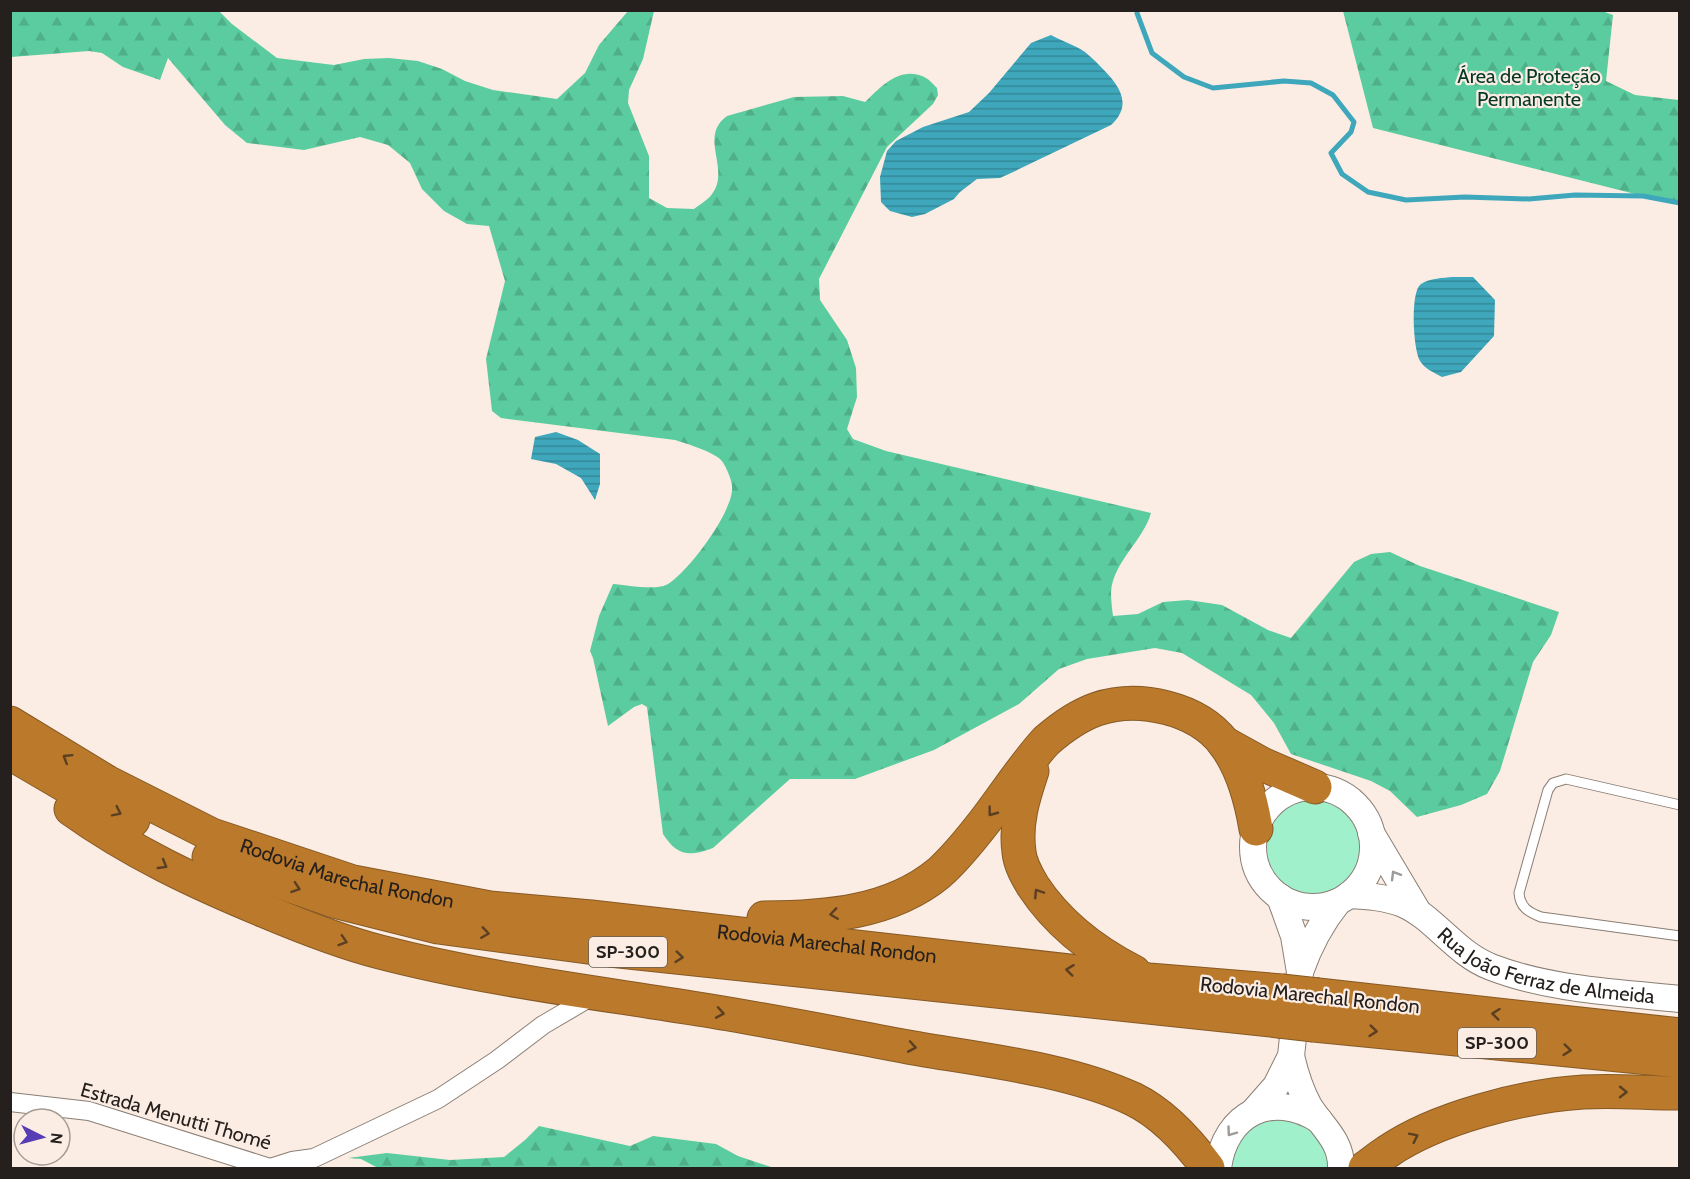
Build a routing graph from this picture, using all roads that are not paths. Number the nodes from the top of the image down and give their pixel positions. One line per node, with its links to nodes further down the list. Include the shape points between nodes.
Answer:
1 (10, 723): 13 (highway, Rodovia Marechal Rondon / SP-300, one-way to 1, via 490,908 353,882 212,835 107,782)
2 (1224, 743): 3 (highway, via 1193,717 1169,708 1121,705 1081,716); 6 (highway); 8 (highway, via 1249,795)
3 (1039, 748): 13 (highway, one-way to 13, via 965,846 938,873 897,899 805,918); 15 (highway, one-way to 3, via 1092,948 1044,903 1027,876 1019,855 1019,808)
4 (10, 753): 19 (highway, Rodovia Marechal Rondon / SP-300, one-way to 19, via 80,794 213,859 334,902 438,927 610,950)
5 (10, 763): 16 (highway, one-way to 16, via 94,826 178,874 245,903 378,952)
6 (1315, 787): 8 (main road, via 1296,789 1279,798); 9 (main road, via 1334,791 1351,801 1364,815)
7 (1680, 805): 14 (lane, via 1566,779 1553,783 1519,893 1520,902 1529,912 1541,917)
8 (1256, 829): 10 (main road, via 1253,844 1257,867 1268,887)
9 (1371, 833): 11 (main road, via 1373,851 1369,868 1361,883); 12 (main road, Rua João Ferraz de Almeida, one-way to 9)
10 (1280, 897): 11 (main road, via 1308,907); 19 (main road, via 1294,936)
11 (1344, 899): 12 (main road, Rua João Ferraz de Almeida, via 1387,898); 19 (main road, via 1327,916 1314,938)
12 (1420, 915): 18 (main road, Rua João Ferraz de Almeida, via 1458,948 1488,966 1520,978)
13 (591, 917): 15 (highway, Rodovia Marechal Rondon / SP-300, one-way to 13)
14 (1680, 936)
15 (1149, 980): 19 (highway, Rodovia Marechal Rondon / SP-300)
16 (536, 984): 17 (highway); 20 (street, via 545,999)
17 (597, 993): 20 (street, Estrada Menutti Thomé); 29 (highway, one-way to 29, via 1090,1082 1153,1110)
18 (1680, 999)
19 (1299, 1001): 21 (highway, Rodovia Marechal Rondon / SP-300, one-way to 19); 22 (main road); 23 (highway, Rodovia Marechal Rondon / SP-300, one-way to 23)
20 (543, 1025): 28 (street, Estrada Menutti Thomé, via 438,1099 314,1158)
21 (1680, 1035)
22 (1291, 1056): 26 (main road, via 1276,1086); 27 (main road, via 1301,1090)
23 (1680, 1061)
24 (1680, 1093): 32 (highway, one-way to 24, via 1414,1136 1495,1107 1557,1094)
25 (10, 1102): 28 (street, Estrada Menutti Thomé, via 89,1111)
26 (1254, 1112): 27 (main road, via 1288,1106); 30 (main road, one-way to 30, via 1239,1121 1228,1135 1220,1151)
27 (1319, 1120): 31 (main road, via 1338,1148)
28 (270, 1168)
29 (1208, 1168)
30 (1218, 1168)
31 (1341, 1168)
32 (1365, 1168)

